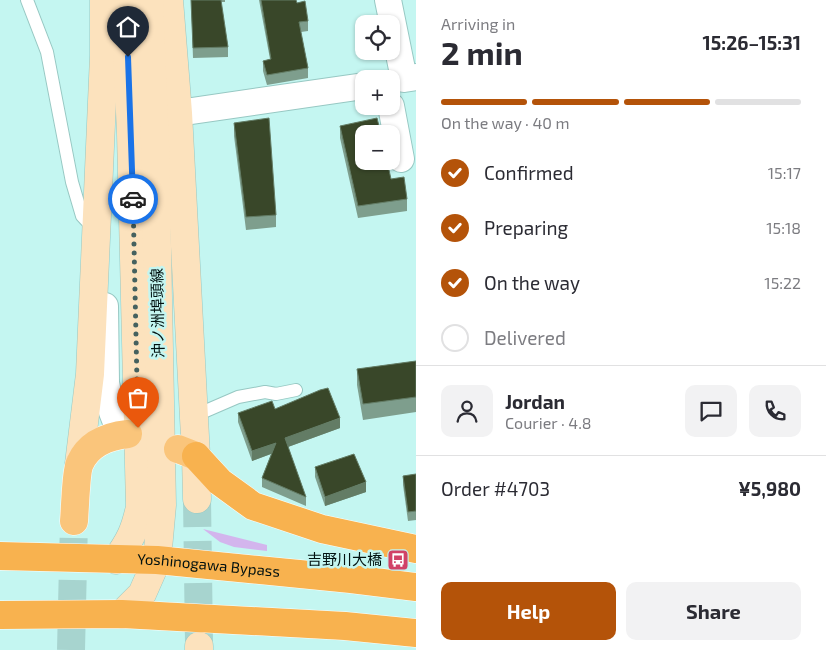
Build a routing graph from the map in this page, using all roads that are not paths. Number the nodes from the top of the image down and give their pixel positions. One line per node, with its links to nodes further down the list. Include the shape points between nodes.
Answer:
1 (27, 0): 12 (lane, via 47,52 72,182 82,216)
2 (104, 0): 12 (main road)
3 (125, 0): 22 (main road, 沖ノ洲埠頭線, via 140,507 136,527)
4 (149, 0): 23 (main road, 沖ノ洲埠頭線, via 162,505)
5 (169, 0): 9 (main road)
6 (388, 0): 7 (street)
7 (404, 79)
8 (355, 87): 9 (street)
9 (178, 113): 14 (main road)
10 (393, 115): 11 (street)
11 (402, 159)
12 (96, 231): 15 (street, via 104,242 106,383 112,412); 17 (main road, via 90,374)
13 (296, 390): 14 (lane, via 238,397)
14 (194, 416): 16 (main road)
15 (124, 434): 17 (main road, via 99,442)
16 (187, 452): 18 (main road); 20 (highway, via 253,506 322,529)
17 (79, 464): 19 (main road)
18 (197, 499)
19 (74, 521)
20 (416, 549)
21 (0, 556): 22 (highway, Yoshinogawa Bypass)
22 (116, 560): 23 (highway, Yoshinogawa Bypass)
23 (157, 560): 24 (highway, Yoshinogawa Bypass); 25 (main road, 沖ノ洲埠頭線, via 142,594)
24 (416, 587)
25 (122, 614): 26 (highway); 27 (highway)
26 (0, 615)
27 (416, 633)

